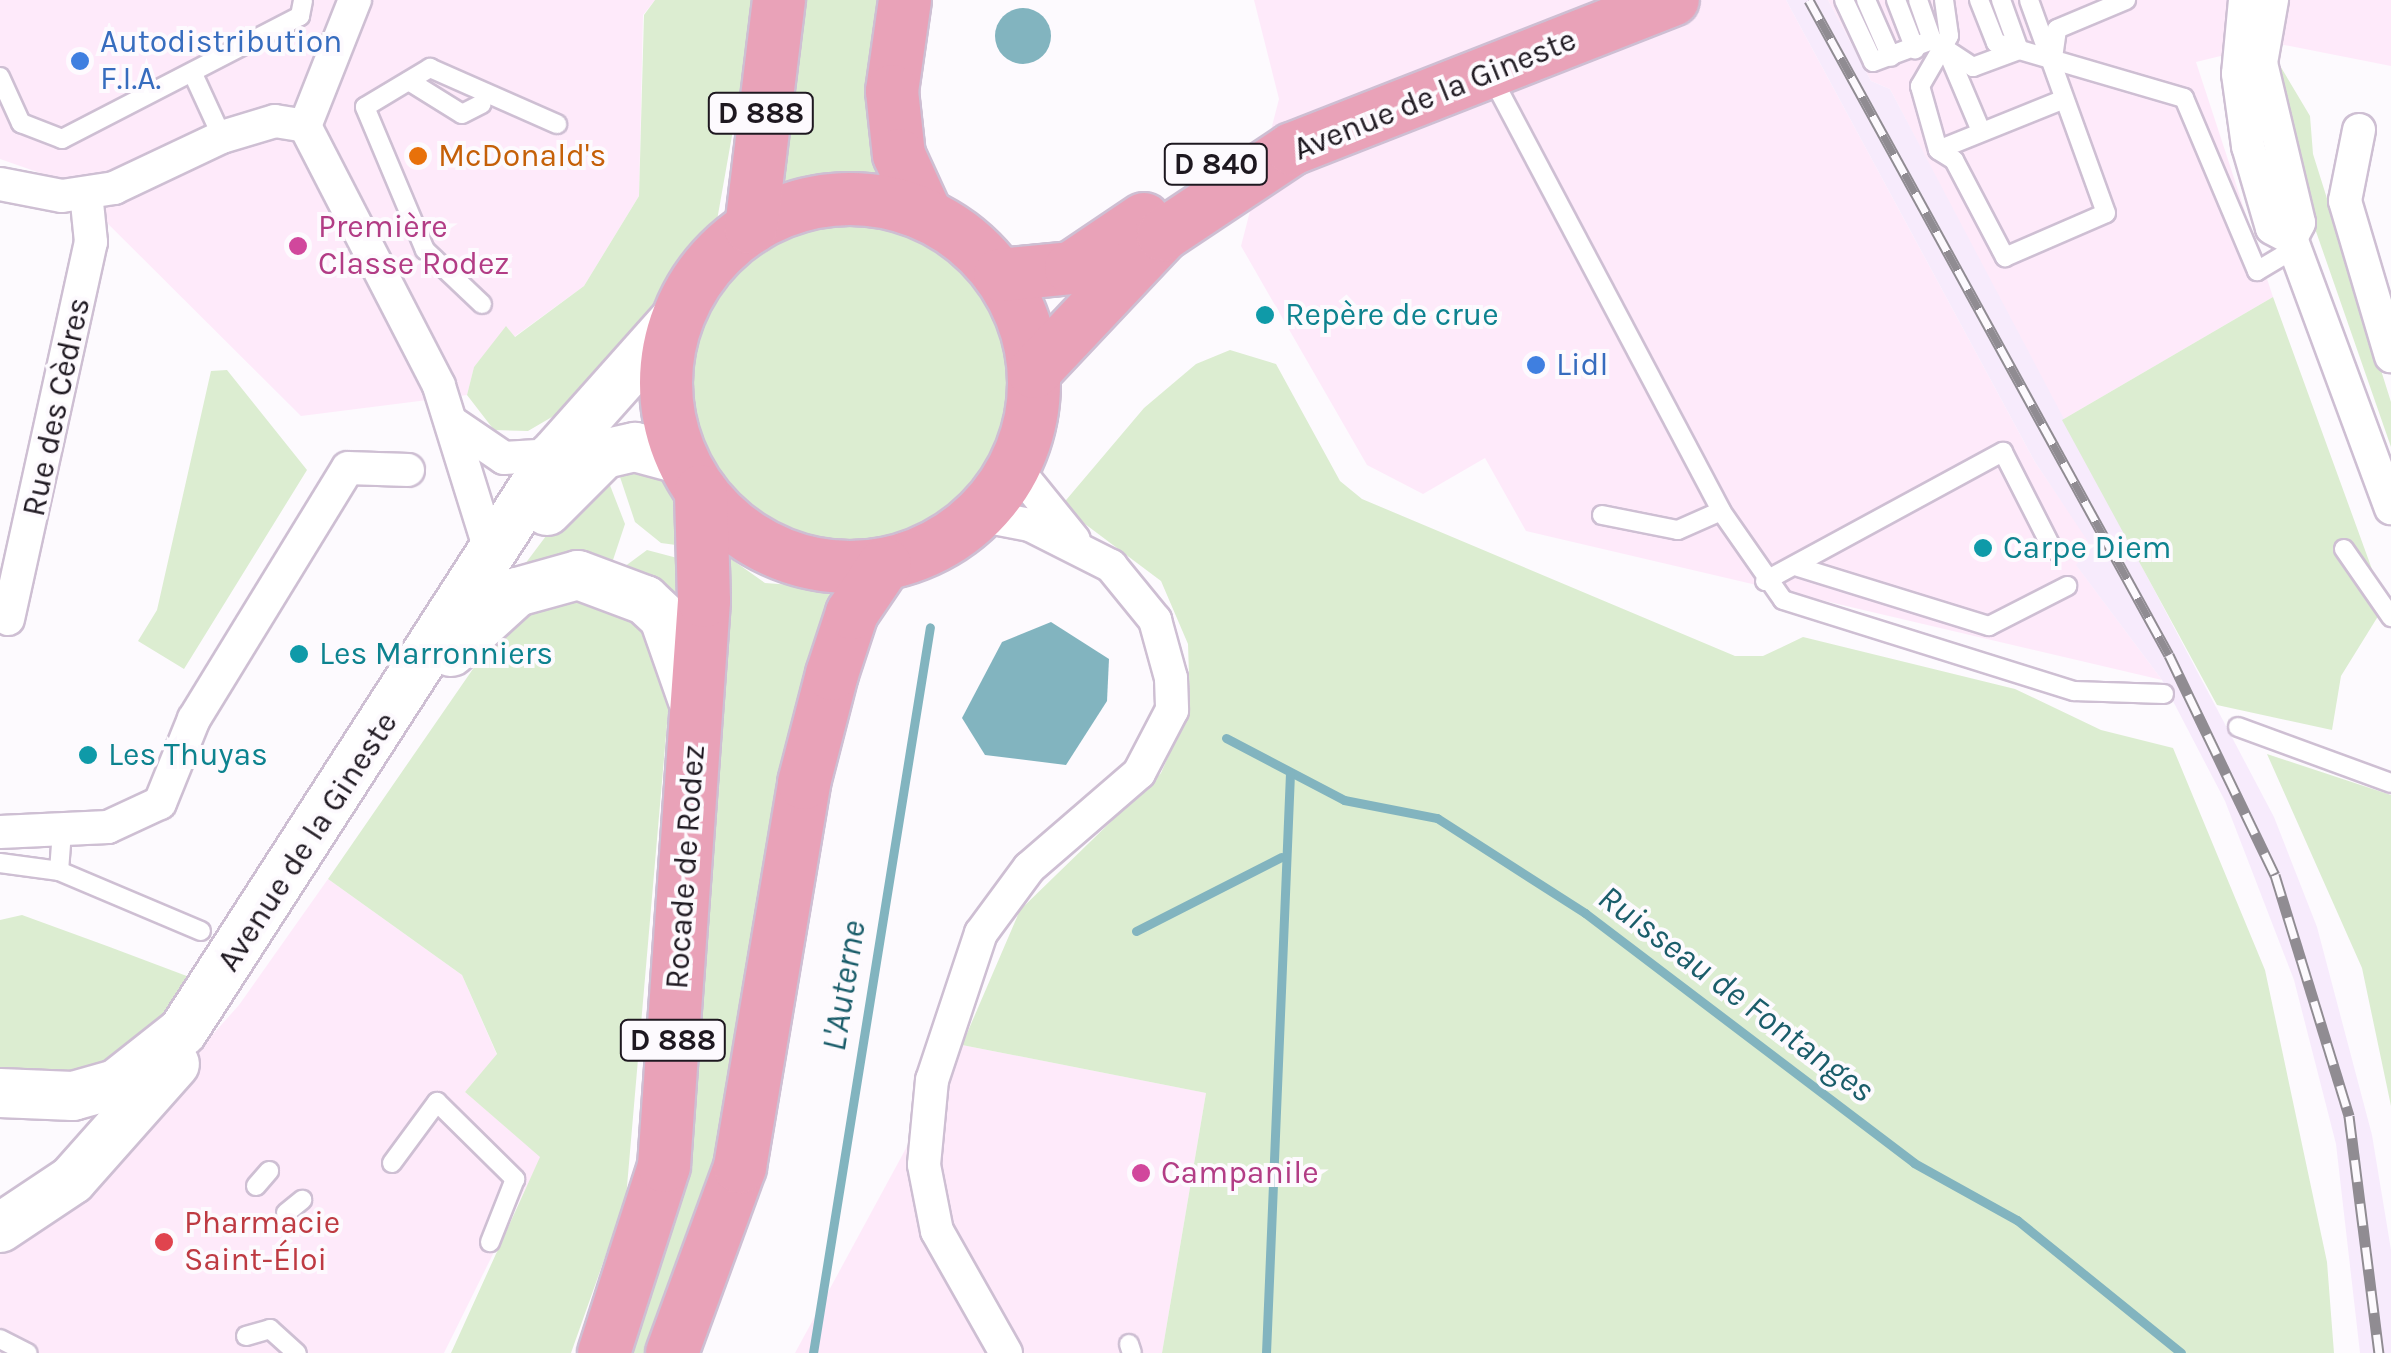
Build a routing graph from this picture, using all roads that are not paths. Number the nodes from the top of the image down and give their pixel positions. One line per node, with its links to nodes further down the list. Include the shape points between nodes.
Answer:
1 (303, 0): 22 (lane, via 300,16)
2 (355, 0): 31 (street)
3 (779, 0): 39 (main road, D 888)
4 (905, 0): 38 (main road, via 892,91 900,156)
5 (1619, 0): 41 (main road, Avenue de la Gineste / D 840, via 1282,128 1209,167 1084,262)
6 (1673, 0): 24 (main road, Avenue de la Gineste / D 840)
7 (1844, 0): 20 (lane, via 1873,62)
8 (1866, 0): 20 (lane)
9 (1896, 0): 18 (lane)
10 (1918, 0): 18 (lane)
11 (1944, 0): 18 (lane)
12 (1980, 0): 19 (lane, via 1996,43)
13 (2002, 0): 19 (lane)
14 (2029, 0): 21 (lane)
15 (2126, 0): 21 (lane, via 2057,29)
16 (2245, 0): 40 (street, via 2238,74 2248,146 2272,228)
17 (2272, 0): 40 (street, via 2261,63 2299,223)
18 (1930, 45): 19 (lane, via 1973,67); 20 (lane); 33 (lane); 35 (lane, via 1920,86)
19 (2019, 50): 21 (lane)
20 (1891, 57)
21 (2053, 58): 26 (lane); 40 (lane, via 2184,98 2257,271)
22 (193, 74): 29 (lane, via 62,139); 34 (lane)
23 (420, 74): 27 (lane); 27 (lane, via 482,104); 42 (lane, via 364,114 425,250)
24 (1490, 74): 45 (main road, Avenue de la Gineste / D 840, via 1292,149 1198,206); 52 (lane)
25 (0, 77): 29 (lane)
26 (2064, 100): 33 (lane); 35 (lane, via 2106,213 2005,257 1954,160)
27 (531, 114): 30 (lane)
28 (0, 118): 29 (lane)
29 (22, 123)
30 (557, 124)
31 (306, 126): 34 (street, via 276,121); 46 (street)
32 (2359, 130): 44 (street, via 2344,201)
33 (1981, 131): 35 (lane)
34 (222, 137): 37 (street)
35 (1938, 150)
36 (0, 184): 37 (street)
37 (86, 192): 64 (street, Rue des Cèdres, via 91,242)
38 (926, 214): 39 (main road, via 836,199); 41 (main road)
39 (750, 228): 43 (main road, via 696,282)
40 (2292, 244): 51 (street)
41 (1000, 275): 45 (main road)
42 (482, 304)
43 (678, 316): 47 (main road, Avenue de la Gineste); 50 (main road, Rocade de Rodez, via 666,388)
44 (2391, 356)
45 (1034, 372): 48 (main road)
46 (454, 424): 47 (street, via 504,458); 58 (street)
47 (554, 454): 58 (main road, Avenue de la Gineste)
48 (1014, 466): 54 (main road); 55 (street)
49 (408, 470): 71 (street, via 348,468 194,718 160,803 108,827)
50 (692, 476): 59 (main road, via 737,528 782,554 833,566); 65 (main road, Avenue de la Gineste, via 635,447 604,454 568,481); 67 (main road, Rocade de Rodez / D 888)
51 (2391, 508)
52 (1721, 510): 53 (lane, via 1678,530); 61 (lane)
53 (1602, 514)
54 (978, 515): 55 (street); 59 (main road)
55 (1077, 544): 89 (street, via 1111,566 1155,620 1172,710 1139,773 1029,868 988,922 958,983 932,1080 924,1165 937,1231)
56 (2052, 550): 60 (lane, via 2003,452)
57 (2344, 550): 63 (lane)
58 (492, 556): 75 (main road, Avenue de la Gineste, via 183,1030 116,1084 73,1096)
59 (885, 564): 88 (main road, D 888, via 852,613 832,674 804,783 740,1167)
60 (1798, 567): 61 (lane); 62 (lane, via 1989,626)
61 (1765, 581): 66 (lane, via 1783,600 2074,691)
62 (2068, 586)
63 (2391, 617)
64 (8, 619)
65 (452, 652): 67 (main road, Avenue de la Gineste, via 547,577 609,582 645,600 671,630); 81 (main road, Avenue de la Gineste, via 200,1033 82,1170)
66 (2164, 694)
67 (697, 718): 87 (main road, Rocade de Rodez / D 888, via 664,1166)
68 (2238, 727): 69 (lane)
69 (2391, 783)
70 (0, 832): 71 (street)
71 (62, 832): 73 (lane)
72 (0, 863): 73 (lane)
73 (60, 871): 74 (lane)
74 (201, 931)
75 (0, 1092)
76 (392, 1163): 82 (lane, via 438,1102 515,1179)
77 (270, 1171): 78 (lane)
78 (256, 1186)
79 (302, 1200): 80 (lane)
80 (286, 1213)
81 (0, 1228)
82 (490, 1242)
83 (246, 1336): 86 (lane, via 270,1329)
84 (0, 1339): 85 (lane)
85 (28, 1353)
86 (296, 1353)
87 (604, 1353)
88 (672, 1353)
89 (1006, 1353)

